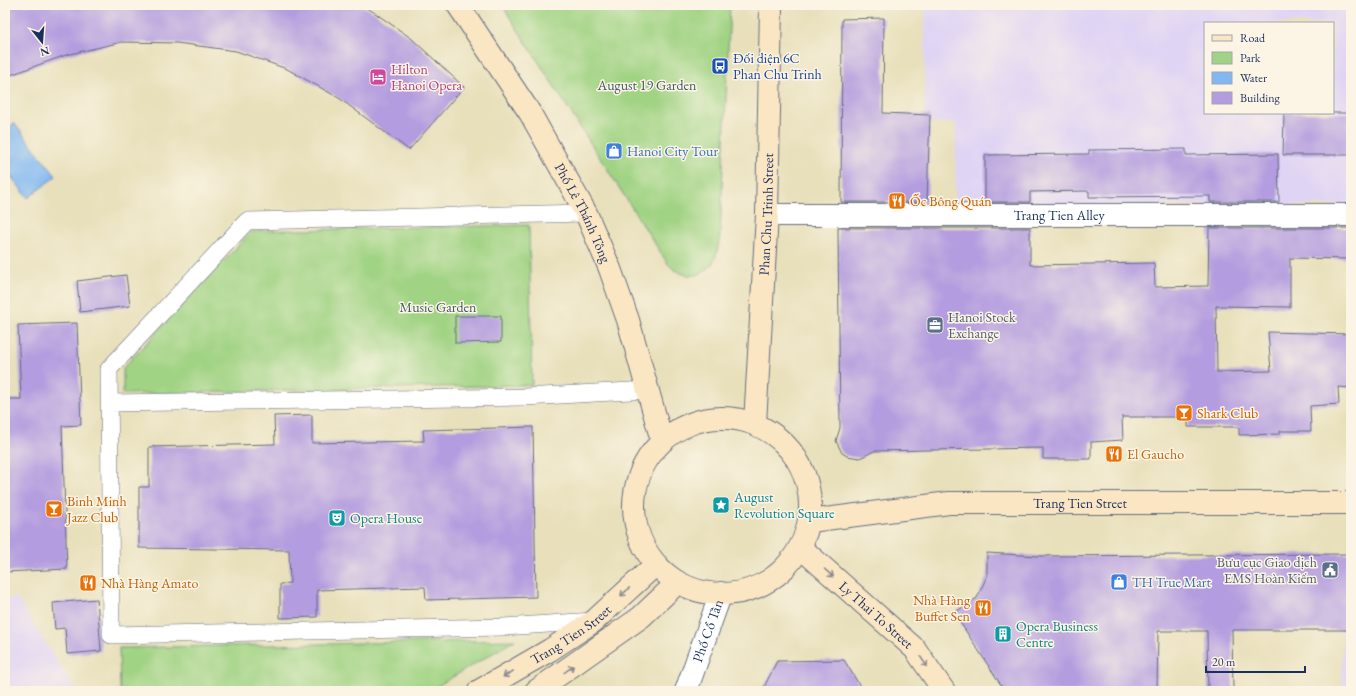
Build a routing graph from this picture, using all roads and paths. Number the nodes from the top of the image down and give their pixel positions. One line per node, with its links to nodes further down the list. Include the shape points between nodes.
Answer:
1 (458, 5): 3 (main road, Phố Lê Thánh Tông, via 530,113)
2 (771, 5): 4 (main road, Phan Chu Trinh Street)
3 (586, 213): 6 (main road, Phố Lê Thánh Tông, via 628,320); 7 (lane, via 247,221 109,369)
4 (768, 215): 5 (street, Trang Tien Alley); 8 (main road, Phan Chu Trinh Street)
5 (1351, 215)
6 (648, 390): 7 (lane, via 525,397); 9 (main road, Phố Lê Thánh Tông)
7 (110, 403): 16 (lane, via 112,635 503,627)
8 (755, 423): 9 (main road, via 736,418 716,417 678,430); 11 (main road, via 774,434 789,448 801,465 808,486)
9 (662, 441): 13 (main road, via 644,465 635,493 636,523 641,543)
10 (1351, 503): 11 (main road, Trang Tien Street, via 949,503)
11 (810, 521): 12 (main road)
12 (800, 547): 15 (main road, via 784,568 762,584); 20 (main road, Ly Thai To Street, one-way to 20, via 915,649)
13 (654, 566): 14 (main road); 16 (main road, Trang Tien Street, one-way to 16)
14 (677, 583): 15 (main road, via 698,590); 18 (main road, Trang Tien Street, one-way to 14, via 641,617)
15 (721, 593): 19 (street, Phố Cổ Tân)
16 (594, 621): 17 (main road, Trang Tien Street, one-way to 17)
17 (479, 691)
18 (536, 691)
19 (686, 691)
20 (944, 691)

